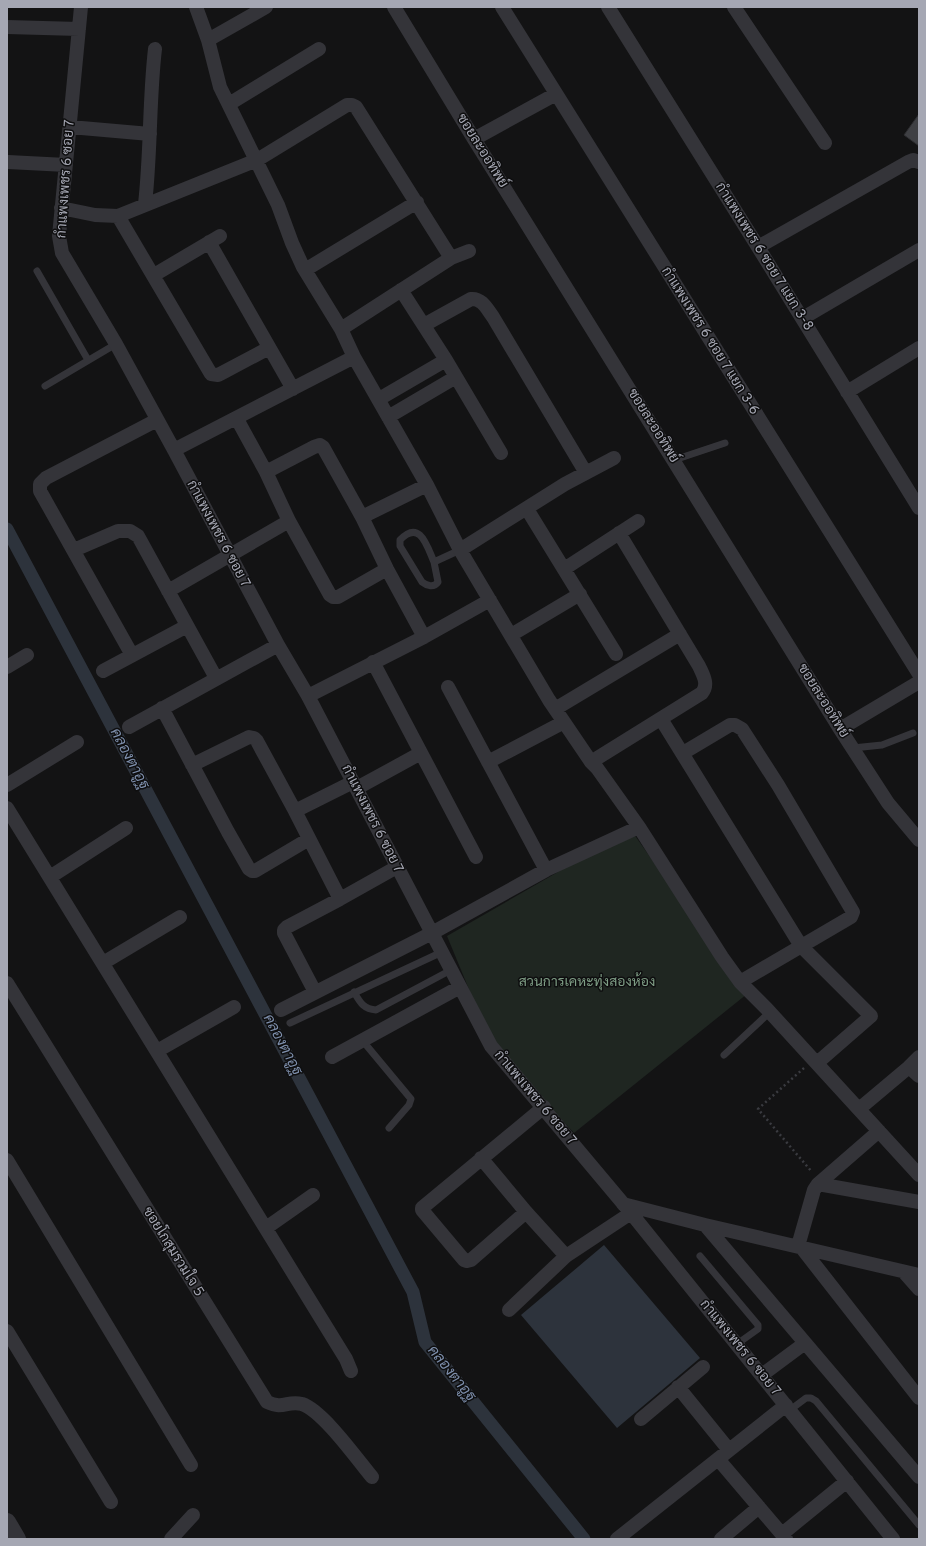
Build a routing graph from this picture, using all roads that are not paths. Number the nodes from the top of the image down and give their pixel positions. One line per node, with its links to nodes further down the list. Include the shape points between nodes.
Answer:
1 (81, 7): 9 (street, กำแพงเพชร 6 ซอย 7)
2 (196, 7): 10 (street)
3 (266, 7): 10 (street)
4 (394, 7): 17 (street, ซอยละออทิพย์)
5 (502, 7): 13 (street, กำแพงเพชร 6 ซอย 7 แยก 3-6)
6 (608, 7): 27 (street, กำแพงเพชร 6 ซอย 7 แยก 3-8)
7 (734, 7): 18 (street)
8 (7, 27): 9 (street)
9 (79, 29): 15 (street, กำแพงเพชร 6 ซอย 7)
10 (208, 40): 14 (street, via 220,87)
11 (155, 48): 16 (street)
12 (319, 50): 14 (street)
13 (556, 94): 17 (street); 86 (street, กำแพงเพชร 6 ซอย 7 แยก 3-6)
14 (228, 104): 19 (street)
15 (70, 127): 16 (street); 22 (street, กำแพงเพชร 6 ซอย 7)
16 (150, 134): 24 (street)
17 (474, 139): 56 (street, ซอยละออทิพย์)
18 (825, 143)
19 (257, 160): 23 (street, via 347,105 352,105 356,107); 24 (street); 31 (street)
20 (7, 162): 22 (street)
21 (919, 162): 27 (street, via 908,162)
22 (66, 165): 25 (street, กำแพงเพชร 6 ซอย 7)
23 (417, 202): 30 (street); 31 (street)
24 (145, 204): 26 (street)
25 (62, 208): 26 (street, via 95,215); 38 (street, กำแพงเพชร 6 ซอย 7, via 59,236 62,253)
26 (118, 216): 33 (street)
27 (758, 247): 35 (street, กำแพงเพชร 6 ซอย 7 แยก 3-8)
28 (919, 250): 35 (street)
29 (469, 251): 30 (street)
30 (451, 258): 34 (street)
31 (305, 270): 37 (street)
32 (37, 271): 42 (lane)
33 (154, 275): 39 (street, via 211,374 218,375); 39 (street, via 214,239)
34 (401, 290): 36 (street); 37 (street)
35 (803, 318): 47 (street, กำแพงเพชร 6 ซอย 7 แยก 3-8)
36 (424, 325): 43 (street); 58 (street, via 471,299 483,303)
37 (341, 329): 41 (street)
38 (116, 344): 42 (lane); 51 (street, กำแพงเพชร 6 ซอย 7)
39 (269, 348): 46 (street)
40 (919, 348): 47 (street)
41 (354, 356): 46 (street); 48 (street)
42 (88, 360): 45 (lane)
43 (446, 360): 44 (street); 48 (street)
44 (456, 377): 49 (street); 54 (street)
45 (45, 386)
46 (293, 390): 50 (street)
47 (847, 392): 60 (street, กำแพงเพชร 6 ซอย 7 แยก 3-8)
48 (379, 399): 49 (street)
49 (388, 417): 59 (street)
50 (236, 419): 53 (street); 57 (street)
51 (157, 420): 53 (street, กำแพงเพชร 6 ซอย 7); 66 (street, via 46,478 40,484 40,491)
52 (725, 443): 56 (lane)
53 (174, 450): 68 (street, กำแพงเพชร 6 ซอย 7)
54 (501, 454)
55 (614, 458): 58 (street)
56 (674, 460): 96 (street, ซอยละออทิพย์)
57 (266, 472): 62 (street, via 320,445); 63 (street)
58 (586, 473): 61 (street)
59 (427, 485): 62 (street); 67 (street)
60 (919, 508)
61 (526, 509): 67 (street); 71 (street)
62 (362, 517): 70 (street)
63 (289, 521): 68 (street); 70 (street, via 333,597 338,597)
64 (638, 521): 65 (street)
65 (619, 533): 71 (street); 76 (street)
66 (74, 550): 72 (street, via 118,531 130,531 138,536); 82 (street)
67 (460, 550): 69 (lane); 74 (street)
68 (230, 556): 72 (street); 79 (street, กำแพงเพชร 6 ซอย 7)
69 (434, 562): 69 (lane, via 438,582 433,586 426,585 400,546 400,540 408,532 417,532)
70 (387, 569): 78 (street)
71 (564, 569): 73 (street)
72 (168, 591): 75 (street)
73 (580, 594): 77 (street); 80 (street)
74 (490, 600): 77 (street); 78 (street)
75 (187, 626): 82 (street); 87 (street)
76 (680, 634): 92 (street); 93 (street, via 704,677 705,689)
77 (510, 635): 92 (street)
78 (424, 637): 83 (street)
79 (278, 645): 87 (street); 90 (street, กำแพงเพชร 6 ซอย 7)
80 (616, 654)
81 (27, 655): 84 (street)
82 (132, 655): 85 (street)
83 (373, 662): 90 (street); 100 (street)
84 (7, 667)
85 (103, 671)
86 (919, 674)
87 (216, 678): 91 (street)
88 (919, 682): 96 (street)
89 (448, 687): 102 (street)
90 (308, 696): 106 (street, กำแพงเพชร 6 ซอย 7)
91 (162, 708): 95 (street); 104 (street)
92 (555, 709): 94 (street)
93 (661, 719): 101 (street); 103 (street)
94 (564, 722): 102 (street); 103 (street)
95 (129, 727)
96 (840, 729): 99 (street, ซอยละออทิพย์)
97 (913, 733): 99 (lane, via 882,745)
98 (77, 742): 105 (street)
99 (853, 748): 112 (street, ซอยละออทิพย์, via 888,803)
100 (421, 753): 106 (street); 113 (street)
101 (683, 753): 120 (street); 120 (street, via 735,725 742,730 778,785 853,912 851,917)
102 (488, 762): 115 (street)
103 (591, 762): 110 (street)
104 (192, 765): 108 (street, via 249,737 254,738); 111 (street, via 252,871)
105 (7, 785)
106 (355, 785): 108 (street); 114 (street, กำแพงเพชร 6 ซอย 7)
107 (7, 808): 116 (street)
108 (295, 811): 111 (street)
109 (126, 828): 116 (street)
110 (639, 828): 115 (street); 124 (street)
111 (309, 839): 117 (street)
112 (919, 840)
113 (476, 857)
114 (397, 867): 117 (street); 119 (street, กำแพงเพชร 6 ซอย 7)
115 (546, 870): 119 (street)
116 (50, 876): 122 (street)
117 (340, 899): 127 (street, via 284,930)
118 (180, 917): 122 (street)
119 (432, 933): 121 (street, กำแพงเพชร 6 ซอย 7); 127 (street)
120 (801, 946): 124 (street); 138 (street, via 871,1016)
121 (442, 952): 123 (street, กำแพงเพชร 6 ซอย 7); 128 (lane)
122 (103, 963): 134 (street)
123 (452, 970): 126 (street, กำแพงเพชร 6 ซอย 7); 128 (lane, via 376,1010 363,1006)
124 (740, 982): 131 (street)
125 (7, 983): 174 (street, ซอยโกสุมรวมใจ 5, via 267,1402 275,1406 285,1406 292,1402 313,1409)
126 (460, 987): 133 (street); 140 (street, กำแพงเพชร 6 ซอย 7, via 491,1046)
127 (315, 992): 130 (street)
128 (354, 992): 132 (lane)
129 (234, 1007): 134 (street)
130 (281, 1010)
131 (770, 1012): 135 (lane); 138 (street)
132 (290, 1023)
133 (362, 1040): 137 (street); 142 (lane, via 411,1098 409,1105)
134 (157, 1051): 153 (street)
135 (724, 1055)
136 (919, 1056): 139 (street)
137 (332, 1057)
138 (815, 1061): 141 (street)
139 (914, 1072): 141 (street)
140 (544, 1107): 144 (street); 150 (street, กำแพงเพชร 6 ซอย 7)
141 (859, 1109): 143 (street)
142 (389, 1128)
143 (879, 1131): 146 (street); 147 (street)
144 (481, 1158): 151 (street); 151 (street, via 424,1205 422,1210 467,1262)
145 (7, 1160): 173 (street)
146 (919, 1175)
147 (819, 1182): 149 (street); 154 (street, via 814,1190)
148 (313, 1196): 153 (street)
149 (919, 1202)
150 (627, 1209): 152 (street); 155 (street); 163 (street, กำแพงเพชร 6 ซอย 7)
151 (526, 1212): 155 (street)
152 (705, 1225): 154 (street); 162 (street)
153 (266, 1228): 165 (street)
154 (799, 1246): 157 (street); 168 (street)
155 (566, 1256): 160 (street)
156 (700, 1256): 163 (lane, via 758,1325 758,1329)
157 (904, 1272): 158 (street); 159 (street)
158 (919, 1275)
159 (919, 1289)
160 (509, 1310)
161 (7, 1331): 177 (street)
162 (805, 1343): 166 (street); 175 (street)
163 (737, 1344): 166 (street, กำแพงเพชร 6 ซอย 7)
164 (703, 1367): 167 (street)
165 (351, 1371)
166 (762, 1374): 169 (street, กำแพงเพชร 6 ซอย 7)
167 (678, 1387): 170 (street); 171 (street)
168 (919, 1398)
169 (788, 1407): 171 (street); 176 (street, กำแพงเพชร 6 ซอย 7); 181 (lane, via 806,1398 816,1402)
170 (641, 1419)
171 (729, 1450): 172 (street)
172 (718, 1459): 178 (street); 182 (street)
173 (191, 1465)
174 (372, 1477)
175 (919, 1477)
176 (847, 1481): 183 (street); 187 (street, กำแพงเพชร 6 ซอย 7)
177 (111, 1502)
178 (759, 1507): 183 (street); 186 (street)
179 (193, 1515): 185 (street)
180 (7, 1522): 184 (street)
181 (919, 1525)
182 (624, 1537)
183 (784, 1537)
184 (17, 1539)
185 (171, 1539)
186 (721, 1539)
187 (893, 1539)

